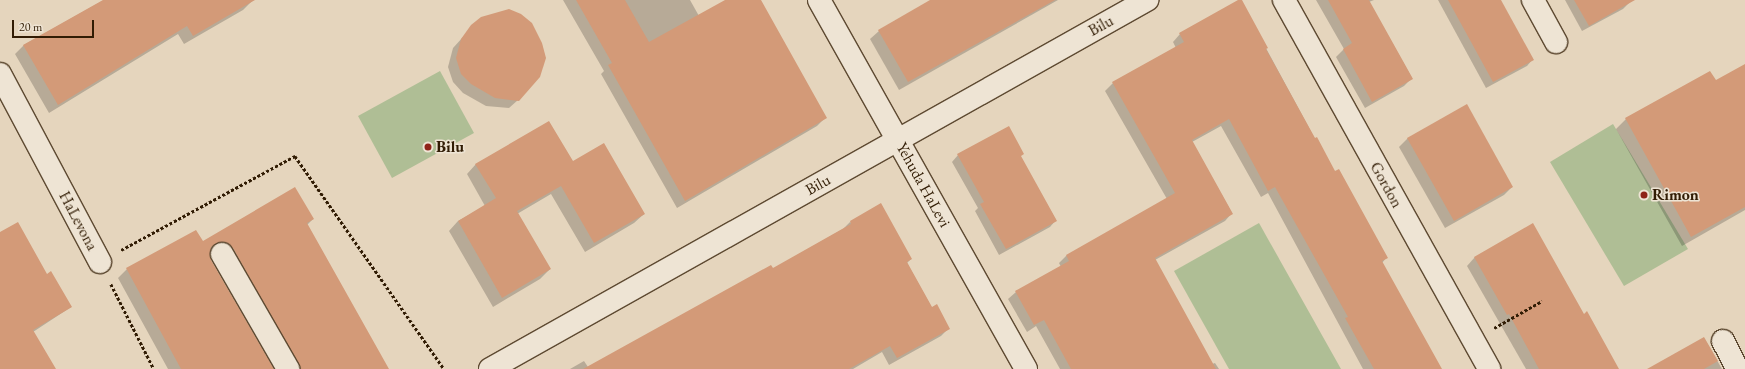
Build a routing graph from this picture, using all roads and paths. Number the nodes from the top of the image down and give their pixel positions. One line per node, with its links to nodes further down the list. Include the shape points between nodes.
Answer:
1 (819, 0): 7 (street, Yehuda HaLevi)
2 (1147, 0): 7 (street, Bilu)
3 (1284, 0): 11 (street, Gordon)
4 (1534, 0): 5 (street)
5 (1556, 42)
6 (0, 74): 9 (street, HaLevona)
7 (898, 140): 16 (street, Bilu); 17 (street, Yehuda HaLevi)
8 (222, 254): 14 (street)
9 (100, 262): 13 (path, HaLevona); 15 (path, via 295,156)
10 (1542, 300): 11 (path)
11 (1473, 340): 18 (street, Gordon)
12 (1723, 341): 19 (street)
13 (154, 369)
14 (288, 369)
15 (444, 369)
16 (490, 369)
17 (1026, 369)
18 (1489, 369)
19 (1737, 369)

